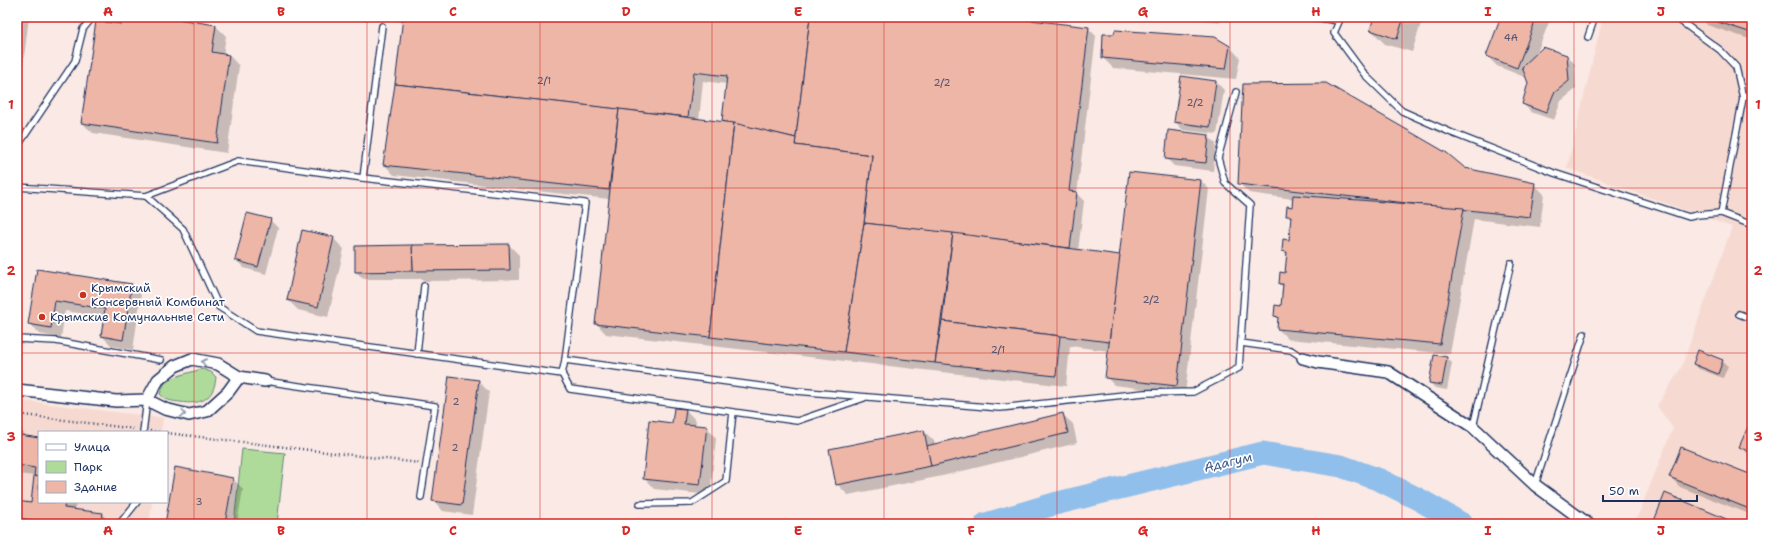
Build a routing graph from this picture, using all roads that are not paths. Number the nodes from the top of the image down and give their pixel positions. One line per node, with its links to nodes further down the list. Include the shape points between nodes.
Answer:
1 (93, 17): 11 (lane, via 83,29 75,61)
2 (1313, 17): 5 (lane)
3 (1595, 17): 7 (lane)
4 (1675, 17): 10 (lane, via 1720,50 1736,67)
5 (1340, 19): 15 (lane, via 1334,33 1364,75 1402,111 1554,173 1689,217)
6 (382, 26): 12 (lane)
7 (1588, 37)
8 (1752, 91): 10 (lane)
9 (1236, 92): 23 (lane, via 1218,158 1224,183 1250,205)
10 (1743, 98): 15 (lane)
11 (17, 147)
12 (363, 178): 14 (lane, via 238,161); 27 (lane, via 585,203)
13 (17, 187): 14 (lane)
14 (146, 196): 24 (lane, via 183,229 219,307 256,331)
15 (1721, 213): 16 (lane)
16 (1752, 225)
17 (1511, 263): 35 (lane)
18 (424, 286): 24 (lane)
19 (1738, 314): 20 (lane)
20 (1752, 319)
21 (1584, 334): 37 (lane)
22 (17, 339): 26 (lane, via 56,341)
23 (1241, 343): 25 (lane, via 1291,350); 32 (lane, via 1239,368 1193,392 1144,393 1000,408)
24 (417, 354): 28 (lane)
25 (1303, 358): 35 (street, via 1388,372)
26 (161, 360)
27 (565, 360): 28 (lane); 32 (lane, via 796,391)
28 (562, 374): 34 (lane, via 570,389)
29 (239, 377): 30 (street); 33 (street, one-way to 29, via 165,409 189,415 207,411 228,392); 33 (street, one-way to 33, via 218,364 192,359 175,366 158,380)
30 (265, 381): 38 (lane, via 435,406)
31 (17, 390): 33 (street, via 116,401)
32 (866, 397): 34 (lane, via 797,421)
33 (147, 400): 36 (lane)
34 (733, 412): 40 (lane, via 726,481 692,502)
35 (1473, 427): 37 (street)
36 (143, 431)
37 (1535, 485): 42 (street)
38 (422, 497)
39 (136, 503): 41 (lane, via 121,522)
40 (640, 504)
41 (116, 524)
42 (1588, 524)

